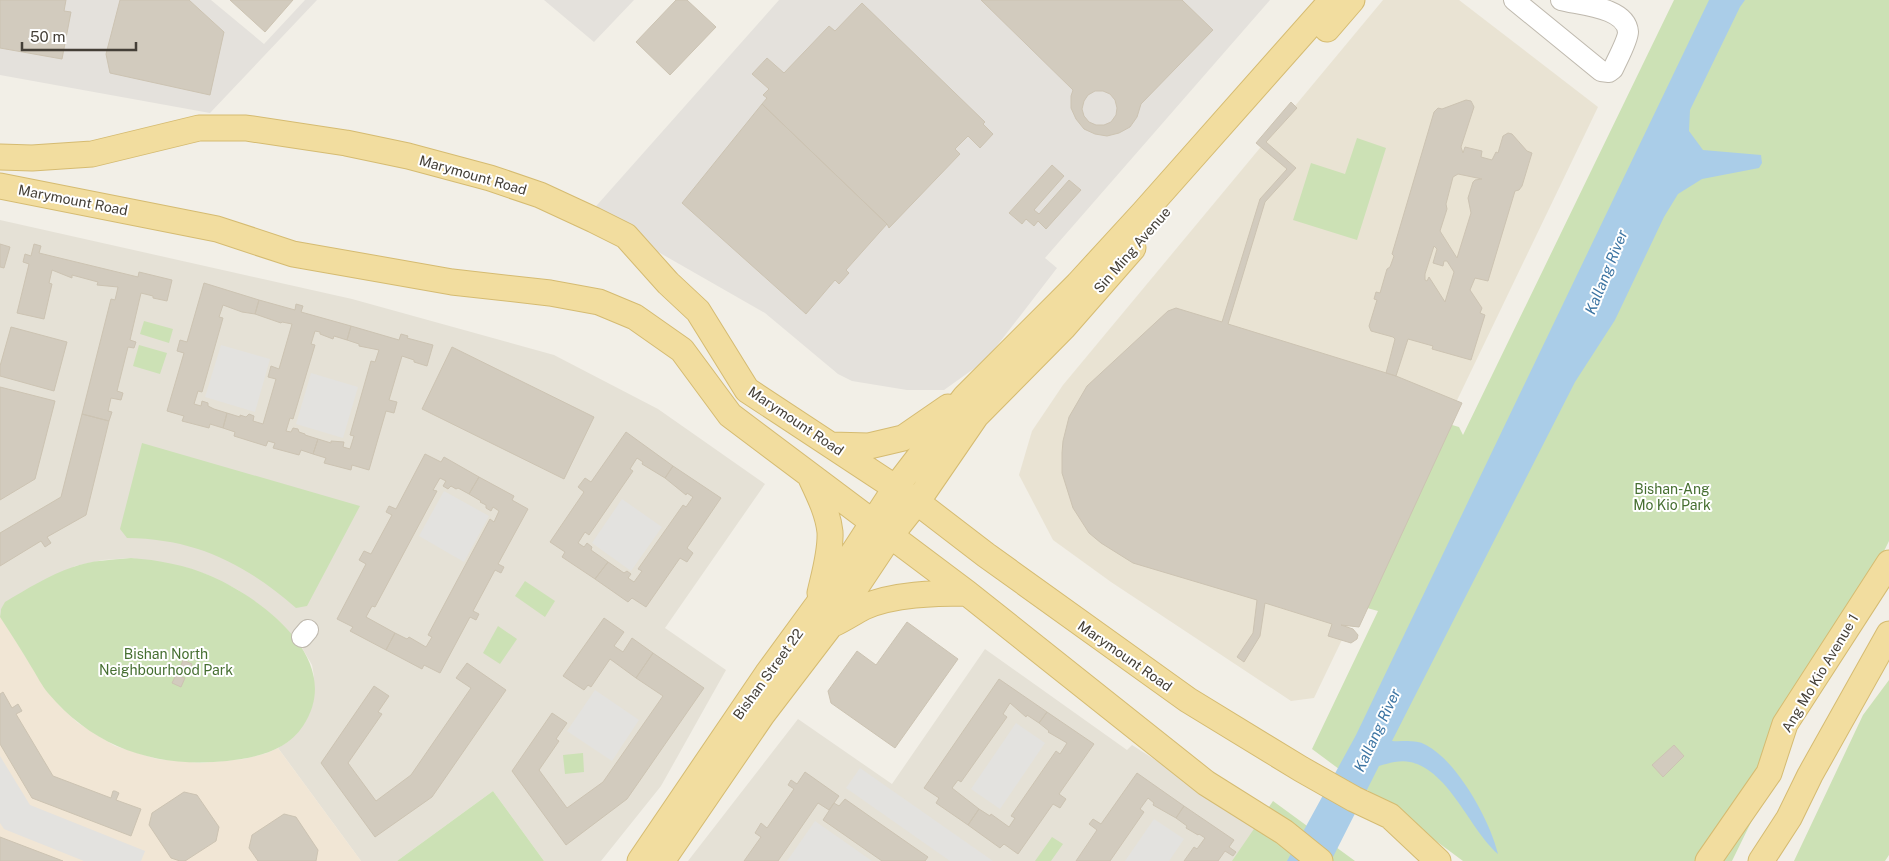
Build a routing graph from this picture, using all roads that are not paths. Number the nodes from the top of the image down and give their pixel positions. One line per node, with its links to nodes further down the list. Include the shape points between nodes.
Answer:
1 (1332, 0): 7 (main road, Sin Ming Avenue, via 1078,284)
2 (1352, 0): 11 (main road, Sin Ming Avenue, via 1063,328 976,416)
3 (1514, 0): 4 (street, via 1601,70 1608,72 1614,69 1628,33 1625,21 1612,11)
4 (1561, 0)
5 (0, 157): 8 (main road, Marymount Road, via 92,154 199,128 246,128 408,156 540,195 626,236 698,311 747,390)
6 (0, 186): 9 (main road, Marymount Road, via 218,229 293,254 452,282 599,302 635,317 682,350 730,415)
7 (965, 397): 8 (main road, via 903,438 868,446); 10 (main road, Sin Ming Avenue)
8 (831, 445): 10 (main road, Marymount Road)
9 (812, 478): 12 (main road, Marymount Road); 15 (main road, via 830,533)
10 (896, 487): 11 (main road, Marymount Road); 12 (main road, Bishan Street 22)
11 (917, 502): 12 (main road, Bishan Street 22); 20 (main road, Marymount Road, via 986,556 1188,700 1301,769 1390,816)
12 (882, 528): 14 (main road, Marymount Road); 15 (main road, Bishan Street 22)
13 (1889, 563): 21 (main road, Ang Mo Kio Avenue 1, via 1785,724 1769,773)
14 (967, 593): 15 (main road, via 897,598); 19 (main road, Marymount Road, via 1206,783 1284,832)
15 (823, 617): 17 (main road, Bishan Street 22, via 767,674); 18 (main road, Bishan Street 22, via 762,715)
16 (1889, 634): 22 (main road, via 1789,818)
17 (640, 861)
18 (662, 861)
19 (1320, 861)
20 (1438, 861)
21 (1708, 861)
22 (1761, 861)

